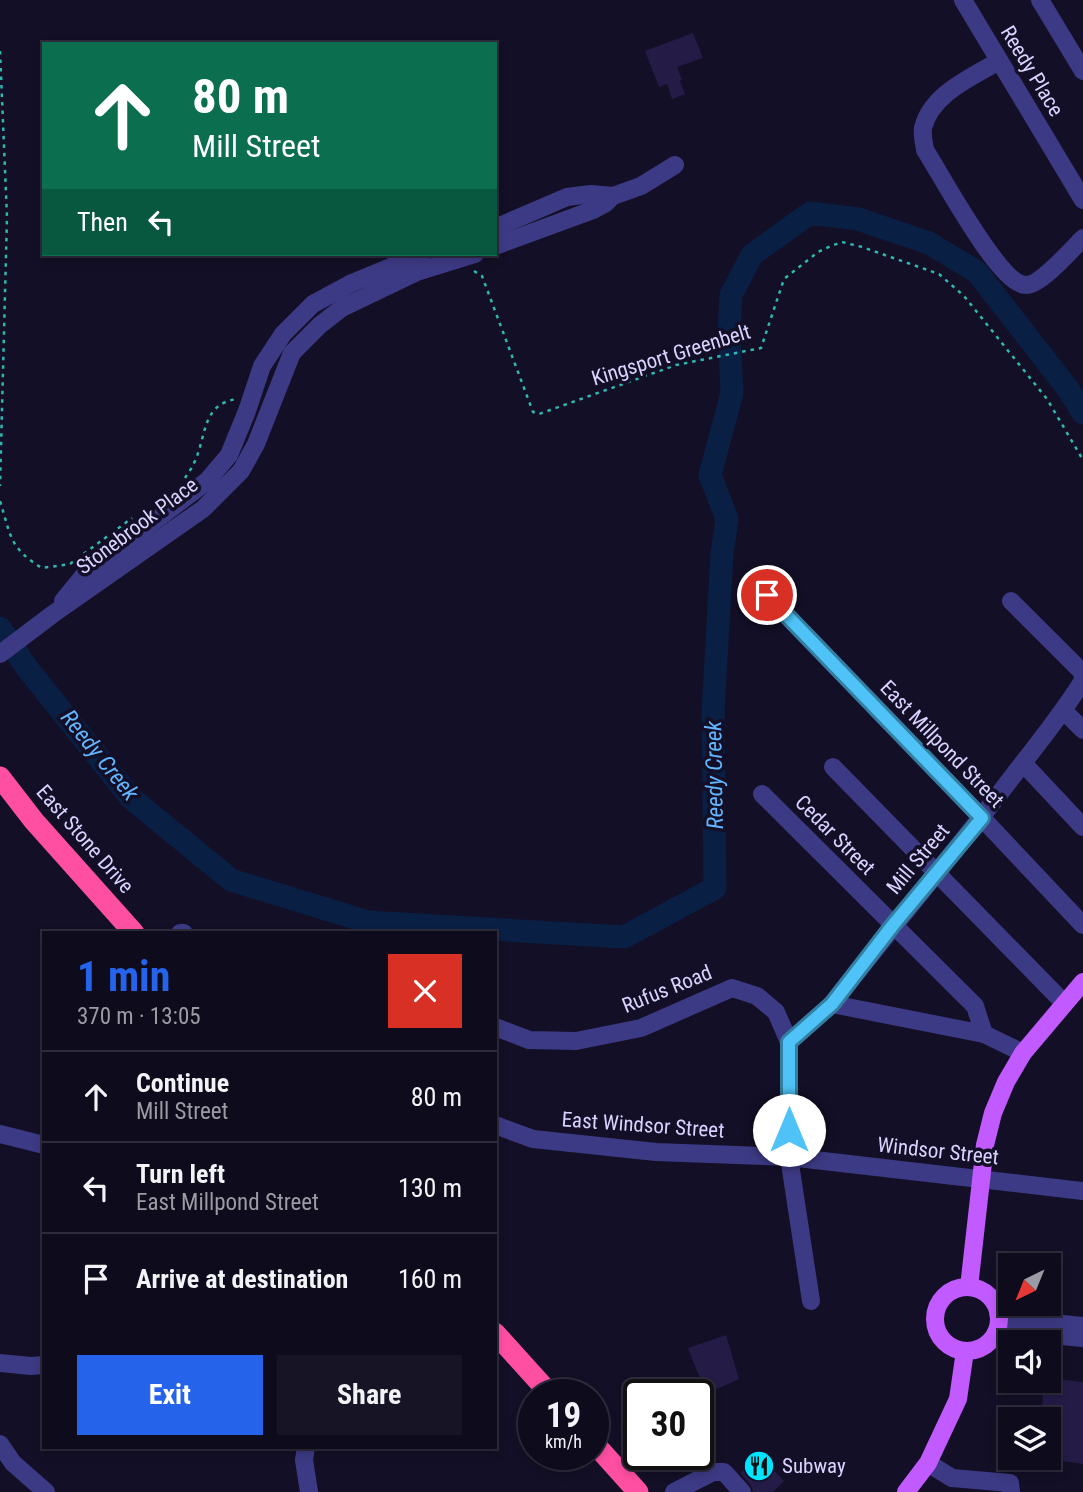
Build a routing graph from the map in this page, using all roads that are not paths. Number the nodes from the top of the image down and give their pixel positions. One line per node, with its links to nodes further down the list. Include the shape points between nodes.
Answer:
1 (963, 0): 3 (street, Reedy Place)
2 (1040, 0): 4 (street)
3 (999, 61): 7 (street, Reedy Place); 9 (street, via 940,100 922,132 925,150 990,255 1018,283 1032,284)
4 (1083, 71)
5 (675, 164): 6 (street, via 641,186)
6 (613, 196): 8 (street, via 567,197); 10 (street, via 593,210)
7 (1083, 200)
8 (497, 227)
9 (1083, 238)
10 (497, 245)
11 (427, 258): 12 (street, Stonebrook Place); 13 (street, Stonebrook Place)
12 (473, 262)
13 (386, 269): 16 (street, Stonebrook Place, via 292,353 241,471 203,509); 16 (street, Stonebrook Place, via 313,303 283,334 262,366 229,455 207,481 85,574)
14 (767, 595): 25 (street, East Millpond Street)
15 (1011, 601): 18 (street)
16 (53, 614): 17 (street, Stonebrook Place)
17 (0, 653)
18 (1083, 676): 19 (street, Mill Street)
19 (1063, 710): 20 (street); 21 (street, Mill Street)
20 (1083, 730)
21 (1023, 764): 25 (street, Mill Street); 26 (street)
22 (833, 767): 27 (street)
23 (0, 777): 30 (highway, East Stone Drive)
24 (762, 793): 28 (street, Cedar Street)
25 (982, 818): 27 (street, Mill Street); 29 (street, East Millpond Street)
26 (1083, 827)
27 (936, 873): 28 (street, Mill Street); 32 (street)
28 (893, 925): 33 (street, Mill Street); 35 (street, Cedar Street, via 975,1006)
29 (1083, 925)
30 (132, 931)
31 (1083, 982): 32 (main road)
32 (1064, 1003): 37 (main road)
33 (832, 1004): 35 (street); 36 (street, Mill Street)
34 (497, 1028): 36 (street, Rufus Road, via 529,1040 576,1041 641,1028 732,988 757,996 776,1012)
35 (984, 1034): 37 (street)
36 (789, 1042): 41 (street)
37 (1023, 1054): 42 (main road, via 993,1114)
38 (497, 1126): 41 (street, East Windsor Street, via 533,1139 656,1152)
39 (0, 1134): 40 (street)
40 (42, 1145)
41 (789, 1157): 42 (street, Windsor Street); 45 (street)
42 (981, 1178): 43 (street, Windsor Street); 44 (main road)
43 (1083, 1191)
44 (970, 1287): 46 (main road, via 988,1294); 53 (main road, via 950,1291 935,1316 940,1336)
45 (811, 1301)
46 (998, 1314)
47 (998, 1316): 50 (main road)
48 (1005, 1316): 49 (street)
49 (1083, 1326)
50 (996, 1332): 52 (street); 53 (main road, via 984,1346)
51 (497, 1335): 56 (highway)
52 (1083, 1338)
53 (965, 1351): 60 (main road, via 958,1399)
54 (0, 1363): 55 (street)
55 (42, 1365)
56 (537, 1379)
57 (0, 1444): 61 (street, via 13,1463)
58 (306, 1449): 62 (street)
59 (609, 1460): 63 (highway)
60 (929, 1463): 66 (main road); 67 (street, via 952,1478 1010,1483)
61 (46, 1492)
62 (309, 1492)
63 (638, 1492)
64 (674, 1492): 65 (street, via 713,1472 724,1472)
65 (742, 1492)
66 (906, 1492)
67 (1011, 1492)

